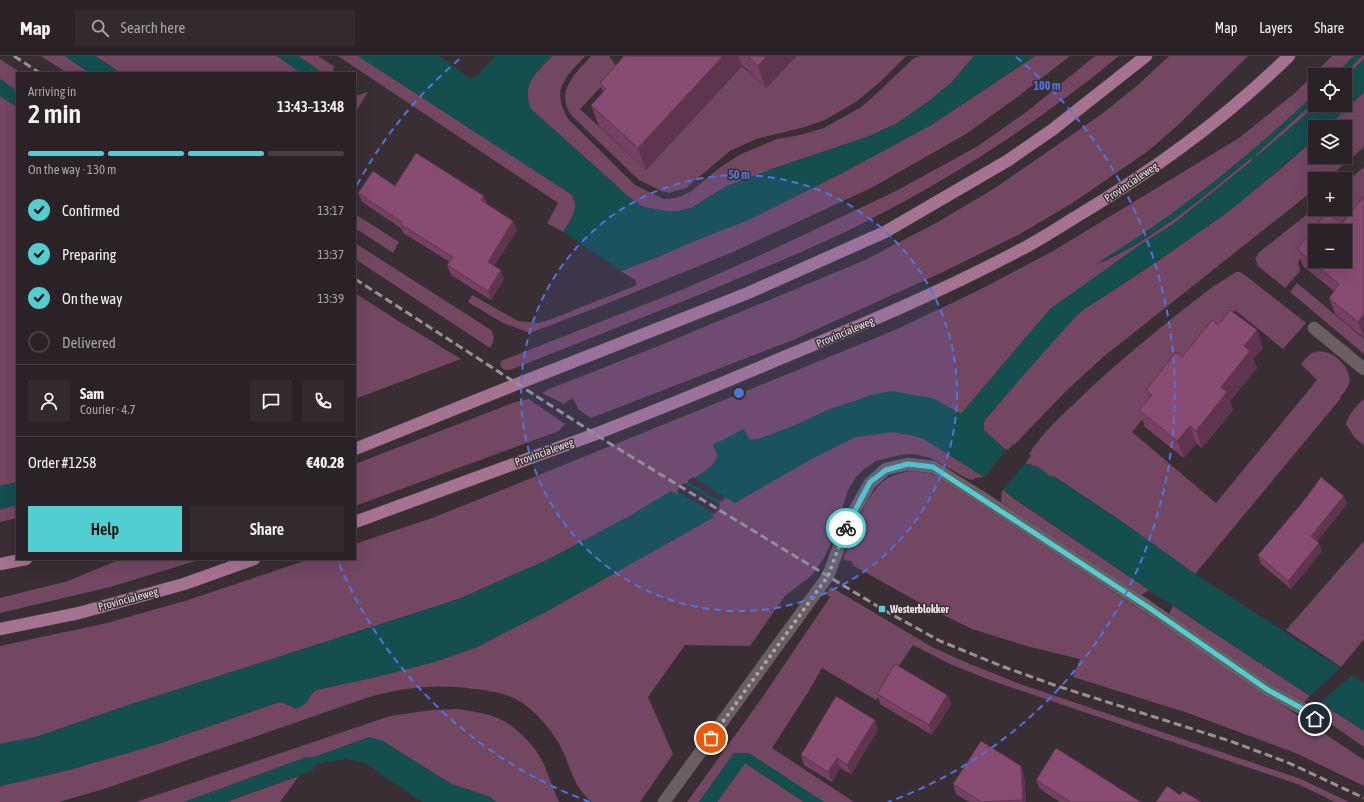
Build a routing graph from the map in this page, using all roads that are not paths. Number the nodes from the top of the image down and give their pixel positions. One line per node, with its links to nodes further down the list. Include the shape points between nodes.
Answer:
1 (1146, 56): 5 (main road, via 1052,130 1007,161 885,232 748,293)
2 (1288, 56): 6 (main road, Provincialeweg, via 1206,129 1110,197 1022,249 965,278 885,315 682,400)
3 (1314, 328): 4 (street)
4 (1364, 369)
5 (356, 449)
6 (356, 522)
7 (21, 560): 9 (main road)
8 (251, 560): 10 (main road, Provincialeweg, via 184,584 79,612)
9 (0, 564)
10 (0, 629)
11 (1315, 719): 12 (street, via 1307,706 1268,690 1148,607 933,467 908,464 886,470 870,482 850,520 828,576)
12 (664, 802)

